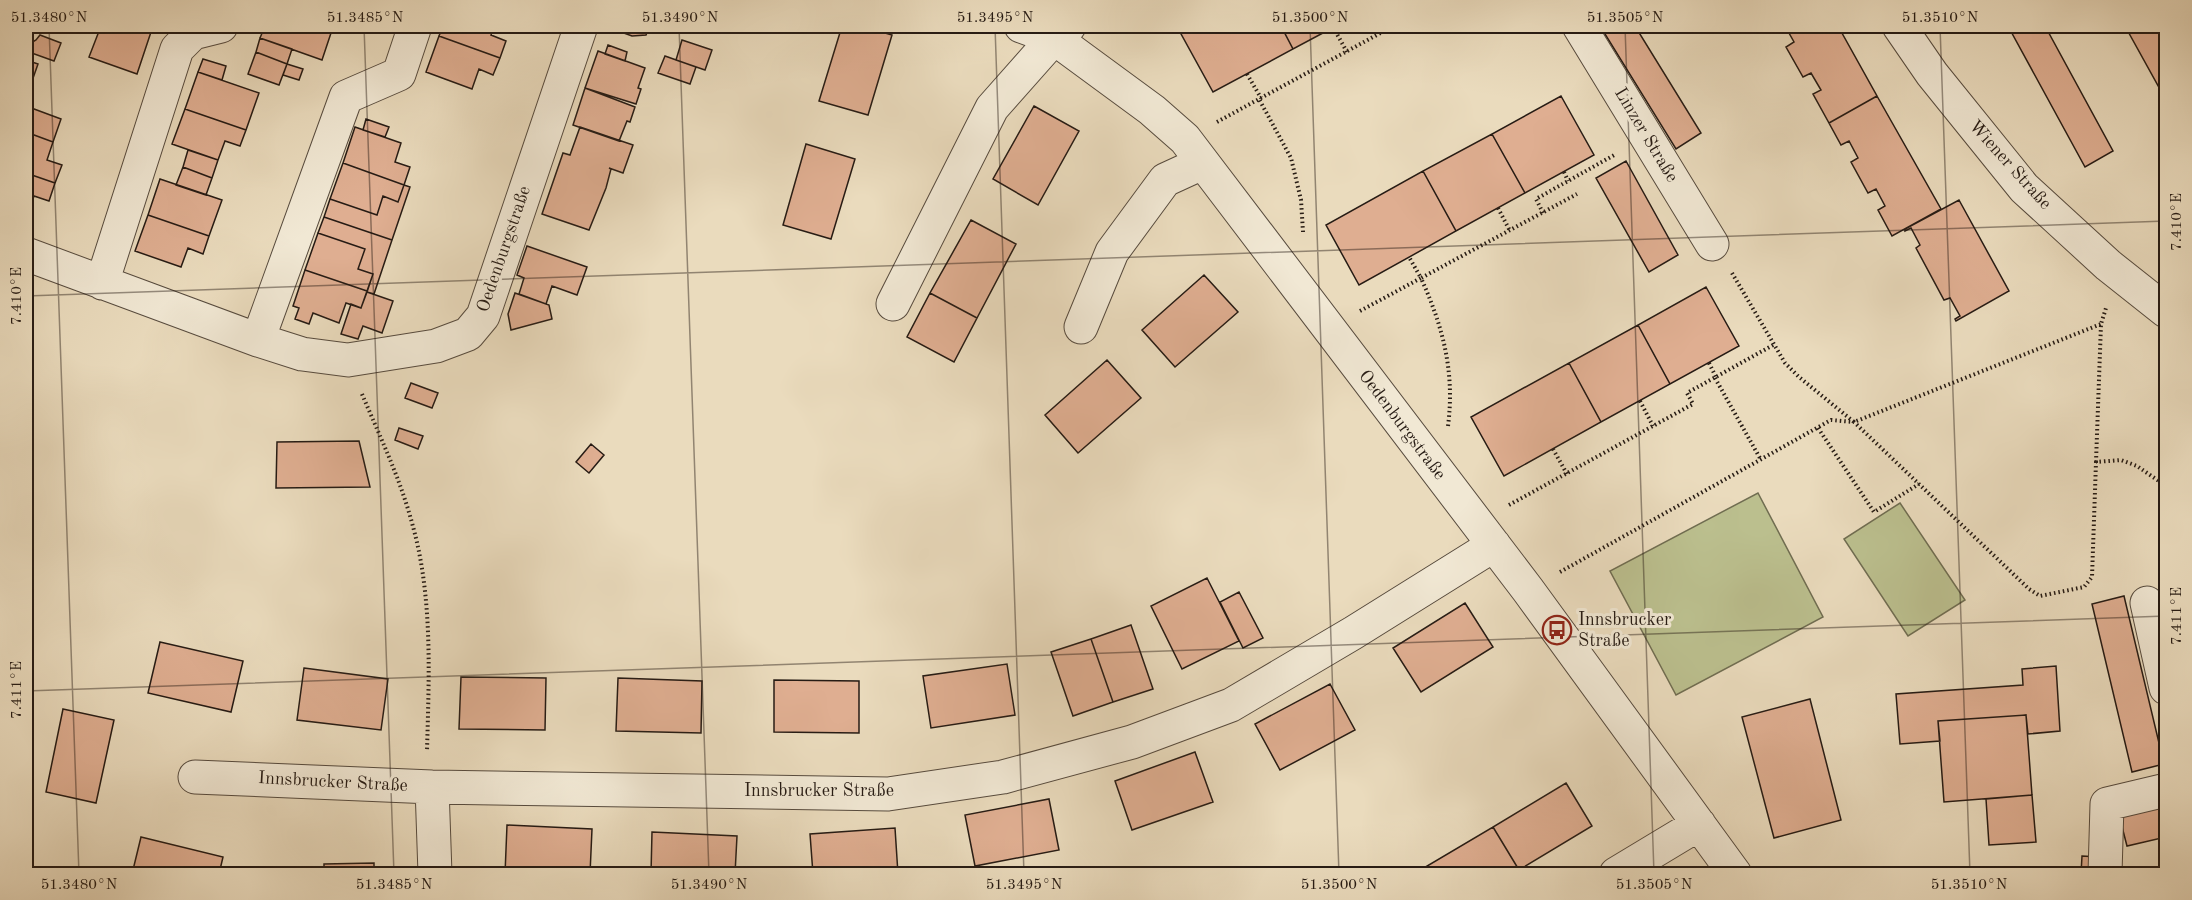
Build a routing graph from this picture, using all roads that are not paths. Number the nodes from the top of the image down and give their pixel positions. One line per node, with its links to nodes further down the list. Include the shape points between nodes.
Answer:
1 (221, 26): 11 (street, via 193,33 177,49)
2 (416, 26): 15 (street, via 399,74 346,97)
3 (581, 26): 15 (street, Oedenburgstraße, via 483,316 468,334 436,346 348,360 302,354)
4 (1021, 26): 7 (street, Oedenburgstraße)
5 (1579, 26): 9 (street, Linzer Straße)
6 (1899, 26): 13 (street, Wiener Straße, via 1932,74 2024,188)
7 (1062, 32): 8 (street, Oedenburgstraße); 12 (street, via 992,108)
8 (1194, 151): 14 (street, via 1165,180 1112,252); 16 (street, Oedenburgstraße)
9 (1713, 244)
10 (26, 254): 11 (street, Oedenburgstraße)
11 (102, 283): 15 (street, Oedenburgstraße)
12 (893, 304)
13 (2166, 311)
14 (1081, 327)
15 (258, 340)
16 (1486, 534): 20 (street, Innsbrucker Straße, via 1353,633 1231,705 1132,742 1002,777 888,794); 22 (street, Oedenburgstraße)
17 (2147, 603): 18 (street)
18 (2166, 688)
19 (195, 777): 20 (street, Innsbrucker Straße)
20 (432, 787): 23 (street)
21 (2166, 790): 26 (street, via 2107,804)
22 (1699, 824): 24 (street); 25 (street, Oedenburgstraße)
23 (435, 874)
24 (1616, 874)
25 (1735, 874)
26 (2105, 874)

